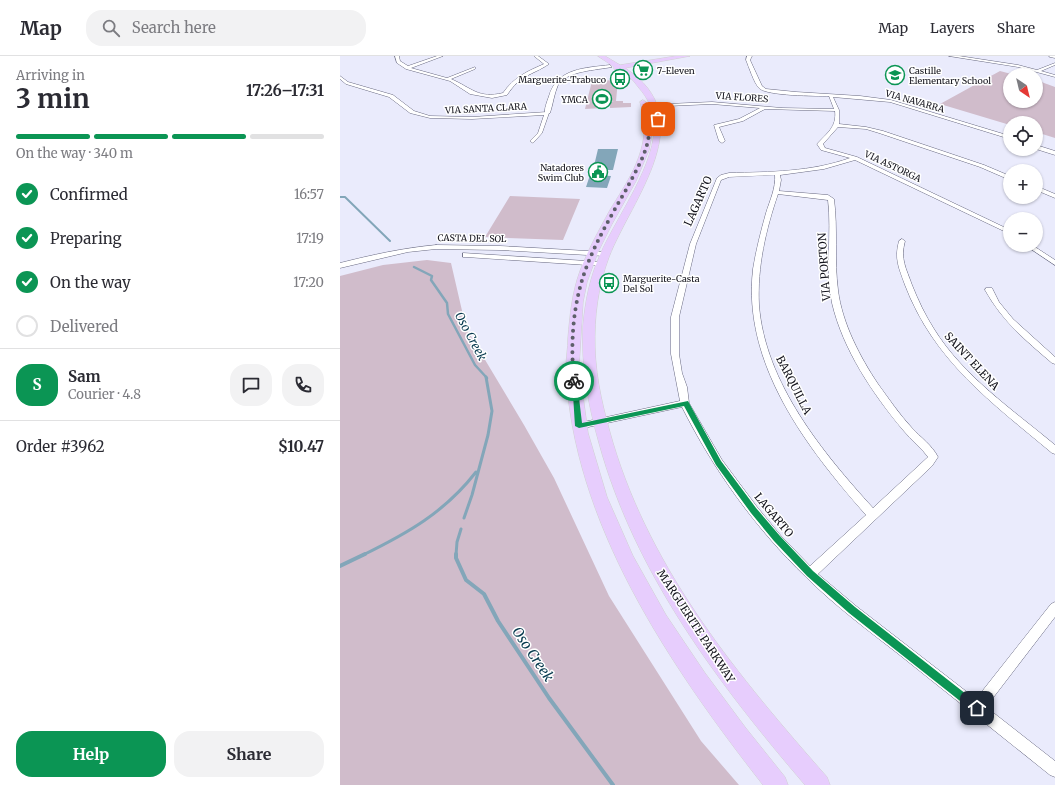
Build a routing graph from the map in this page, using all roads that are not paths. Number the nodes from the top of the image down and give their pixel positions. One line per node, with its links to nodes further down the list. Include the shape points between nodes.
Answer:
1 (397, 56): 14 (street, via 398,62)
2 (441, 56): 14 (street)
3 (536, 56): 21 (street, via 547,64 523,75 505,94 499,96 472,93)
4 (592, 56): 13 (main road, MARGUERITE PARKWAY)
5 (602, 56): 13 (main road, MARGUERITE PARKWAY)
6 (671, 56): 13 (main road)
7 (686, 56): 13 (main road)
8 (749, 56): 22 (street, VIA NAVARRA, via 748,60 760,87 764,90)
9 (951, 56): 16 (street)
10 (1051, 56): 11 (street)
11 (1055, 57)
12 (1055, 64): 17 (street)
13 (615, 67): 23 (main road, MARGUERITE PARKWAY); 26 (street, via 578,76 555,88)
14 (407, 68): 21 (street)
15 (474, 68): 21 (street)
16 (1026, 68)
17 (1043, 69)
18 (1043, 73): 19 (street)
19 (1055, 76)
20 (340, 77): 26 (street, VIA SANTA CLARA, via 347,83 391,96 412,112 430,117 472,118)
21 (447, 79)
22 (831, 96): 25 (street); 28 (street, VIA NAVARRA, via 891,101)
23 (650, 106): 24 (street, VIA FLORES, via 712,103); 44 (main road, MARGUERITE PARKWAY, via 645,151); 45 (main road, MARGUERITE PARKWAY, via 658,119 659,133 655,152)
24 (766, 106): 25 (street, VIA FLORES); 30 (street, via 741,120 716,126)
25 (837, 110): 27 (street)
26 (547, 113): 29 (street, via 540,133)
27 (837, 125): 35 (street, VIA ASTORGA, via 829,137 820,144 821,147 826,151); 37 (street, via 866,128 888,134)
28 (1003, 136)
29 (533, 141)
30 (722, 141)
31 (1055, 145): 33 (street)
32 (1043, 149): 33 (street)
33 (1046, 150): 34 (street)
34 (1055, 153)
35 (855, 158): 36 (street, via 836,166 811,171); 41 (street, VIA ASTORGA)
36 (777, 173): 39 (street, BARQUILLA); 51 (street, LAGARTO, via 722,176 693,244 675,317 675,354)
37 (1003, 175)
38 (1043, 191): 40 (street)
39 (776, 192): 55 (street, BARQUILLA, via 760,244 757,268 757,318 766,353 782,390 806,432 840,480); 55 (street, VIA PORTON, via 828,196 831,199 836,302 847,331 860,362 885,402 933,457)
40 (1055, 196)
41 (1003, 228)
42 (902, 241): 54 (street, SAINT ELENA, via 899,253 909,286 921,315 944,350 994,400)
43 (1038, 252): 46 (street)
44 (590, 258): 45 (street, CASTA DEL SOL); 47 (street, CASTA DEL SOL, via 436,247 408,250); 48 (street, CASTA DEL SOL, via 434,253 389,260); 53 (main road, MARGUERITE PARKWAY, via 577,301 571,356)
45 (604, 259): 52 (main road, MARGUERITE PARKWAY, via 592,301 589,335 591,383)
46 (1055, 263)
47 (340, 266)
48 (340, 273)
49 (989, 290): 50 (street, via 997,306 1015,328)
50 (1054, 359)
51 (685, 403): 52 (street); 56 (street, LAGARTO, via 719,463 753,510)
52 (600, 421): 53 (street); 61 (main road, MARGUERITE PARKWAY, via 619,487 641,537 671,591 726,673 769,728)
53 (579, 426): 60 (main road, MARGUERITE PARKWAY, via 594,482 611,526 639,584 683,659 735,733)
54 (1055, 450)
55 (873, 515): 56 (street)
56 (810, 574): 58 (street, LAGARTO)
57 (1055, 608): 58 (street)
58 (977, 708): 59 (street, LAGARTO)
59 (1055, 770)
60 (777, 785)
61 (819, 785)

